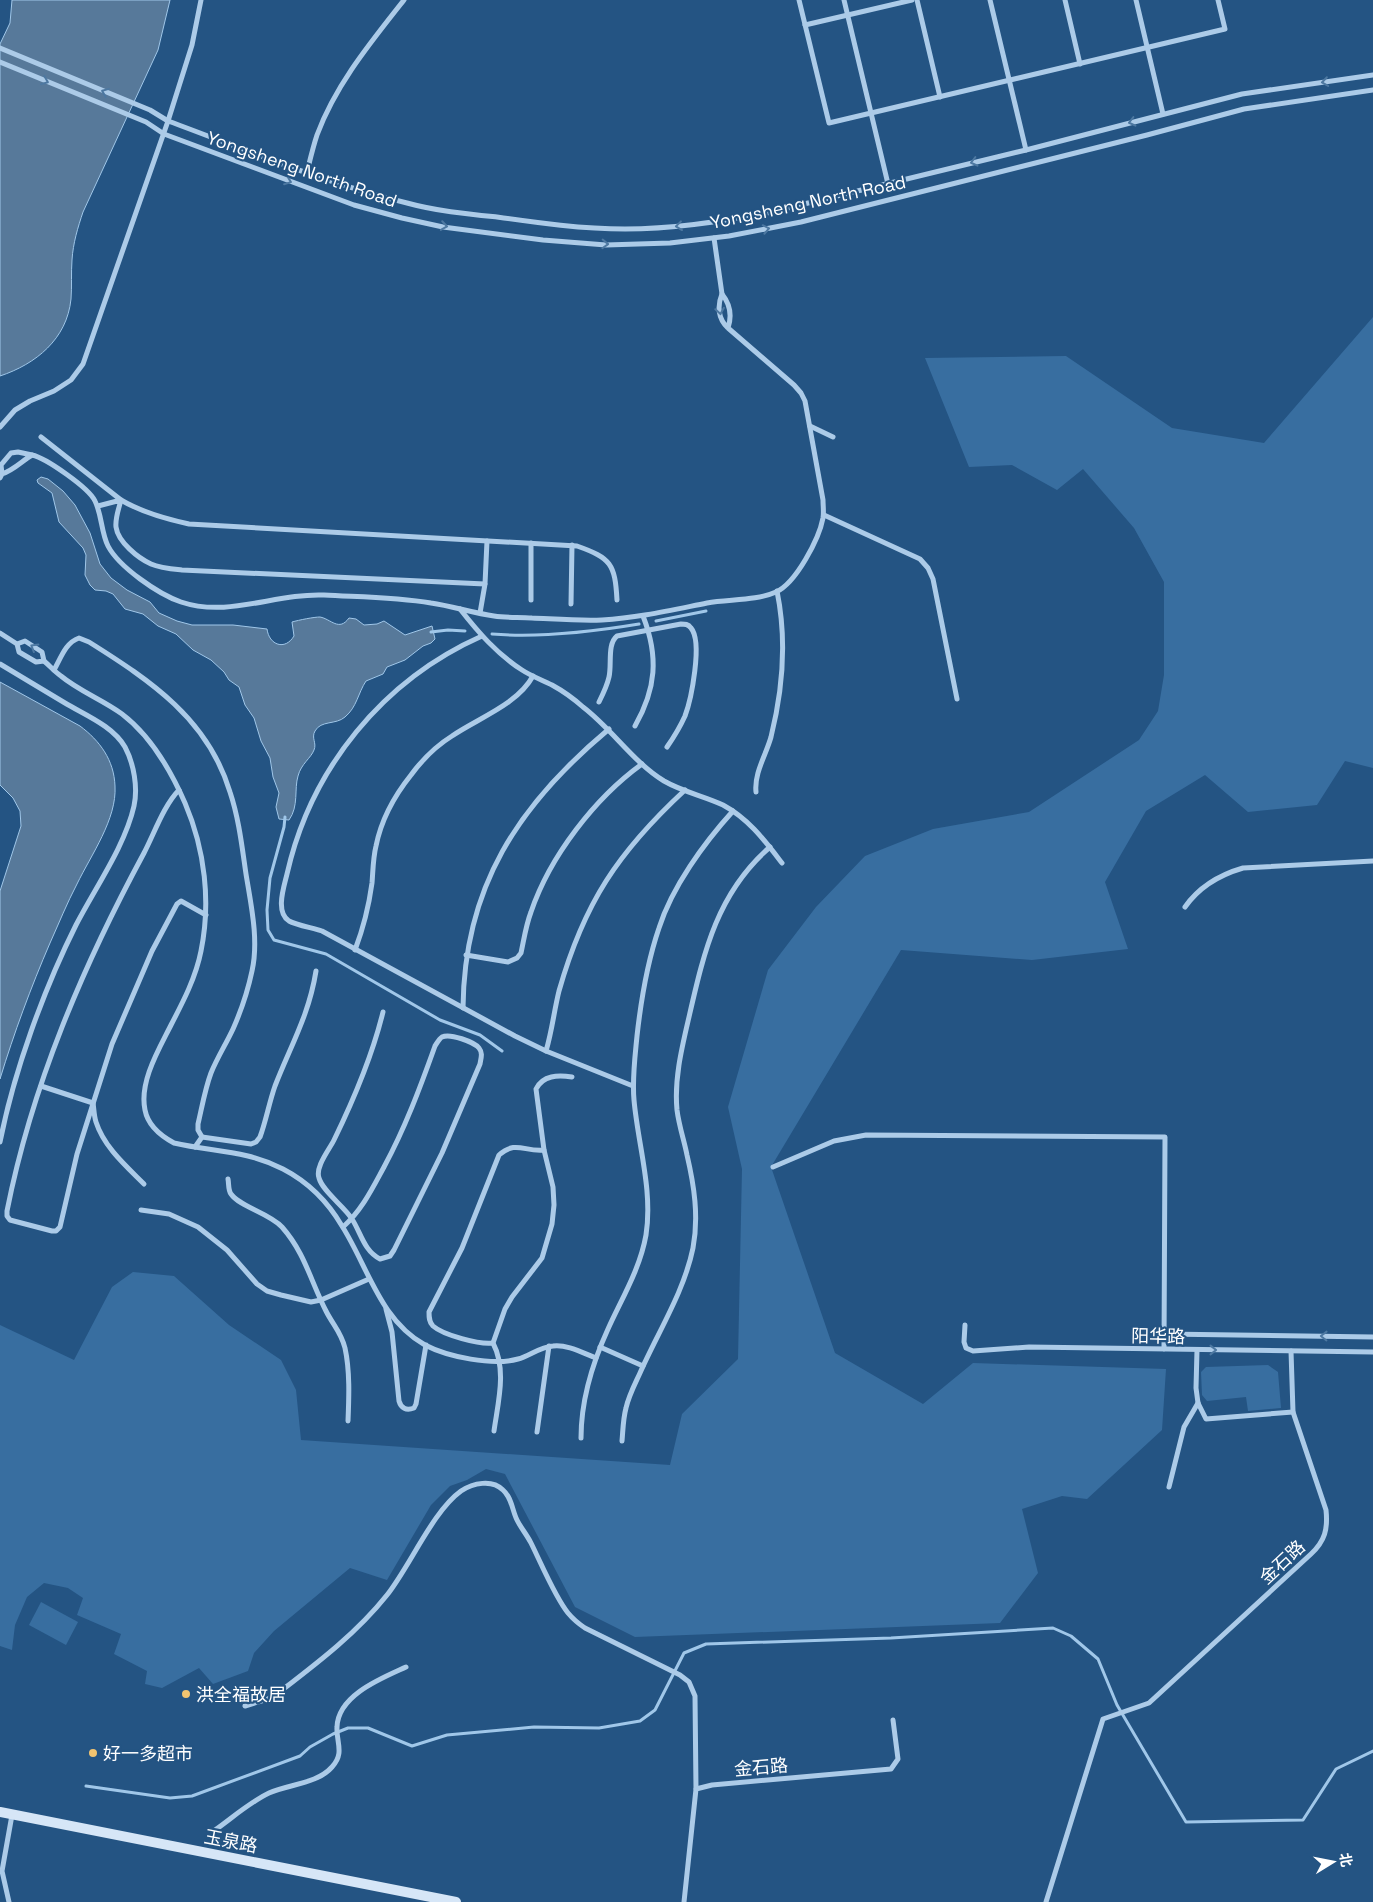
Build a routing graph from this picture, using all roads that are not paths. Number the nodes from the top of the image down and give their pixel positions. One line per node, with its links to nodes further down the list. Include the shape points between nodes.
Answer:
1 (200, 0): 23 (street, via 192,45)
2 (404, 0): 26 (street, via 357,60 337,93 317,135)
3 (799, 0): 12 (street)
4 (844, 0): 11 (street)
5 (912, 0): 11 (street)
6 (917, 0): 20 (street)
7 (990, 0): 18 (street)
8 (1065, 0): 16 (street)
9 (1136, 0): 14 (street)
10 (1218, 0): 14 (street, via 1225,30)
11 (848, 15): 12 (street); 21 (street)
12 (805, 25): 21 (street, via 829,123)
13 (0, 48): 23 (street, Yongsheng North Road, one-way to 13, via 150,110)
14 (1147, 48): 16 (street); 22 (street)
15 (0, 62): 24 (street, Yongsheng North Road, one-way to 24, via 146,122)
16 (1080, 64): 18 (street)
17 (1373, 75): 22 (street, Yongsheng North Road, one-way to 22, via 1242,94)
18 (1009, 80): 20 (street); 25 (street)
19 (1373, 90): 28 (street, Yongsheng North Road, one-way to 19, via 801,222 1244,109)
20 (940, 97): 21 (street)
21 (871, 113): 27 (street)
22 (1163, 114): 25 (street, Yongsheng North Road, one-way to 25)
23 (168, 121): 24 (street); 26 (street, Yongsheng North Road)
24 (164, 134): 28 (street, Yongsheng North Road, one-way to 28, via 354,206 443,227 606,245); 32 (street, via 83,364 71,380 14,410)
25 (1026, 150): 27 (street, Yongsheng North Road, one-way to 27)
26 (307, 172): 27 (street, Yongsheng North Road, one-way to 26, via 721,221 624,229 510,219 408,204)
27 (888, 184)
28 (714, 238): 29 (street)
29 (722, 294): 30 (street, via 728,301 731,320); 30 (street, one-way to 30, via 718,303 722,322)
30 (728, 328): 31 (street, via 797,389 805,401)
31 (810, 426): 34 (street); 39 (street)
32 (0, 427)
33 (40, 437): 37 (street)
34 (833, 437)
35 (32, 455): 36 (street); 36 (street, via 11,453 2,465); 38 (street, via 46,460 88,492)
36 (1, 476)
37 (121, 500): 38 (street); 40 (street, via 189,524); 43 (street, via 116,526 118,534 140,557 164,568)
38 (98, 506): 48 (street, via 104,535 113,553 148,585 180,602 217,608 322,595 399,599)
39 (824, 515): 44 (street, via 820,530 794,576); 59 (street, via 920,559 928,568 933,579)
40 (487, 540): 41 (street); 43 (street)
41 (531, 543): 42 (street); 45 (street)
42 (572, 545): 46 (street, via 593,552 612,567); 47 (street)
43 (485, 584): 49 (street)
44 (777, 592): 50 (street); 67 (street, via 783,643 780,691)
45 (531, 600)
46 (617, 600)
47 (571, 604)
48 (460, 609): 49 (street); 53 (street)
49 (480, 613): 50 (street, via 569,620)
50 (643, 616): 51 (street)
51 (649, 631): 60 (street, via 613,639 609,679); 61 (street, via 653,647 653,680); 63 (street, via 687,624 694,633 696,654 691,695 684,717)
52 (0, 634): 54 (street)
53 (482, 636): 58 (street, via 508,660); 74 (street, via 458,647 413,676 375,710 334,760 306,816 283,892 284,915 289,921 322,931)
54 (16, 644): 55 (street, via 19,652 36,662); 55 (street, one-way to 54, via 42,652 25,642)
55 (44, 661): 57 (street)
56 (0, 664): 85 (street, via 95,720 118,738 130,759 135,787 134,804 124,834 76,926 41,1007 13,1090)
57 (54, 670): 65 (street, via 123,714 139,729); 84 (street, via 66,647 79,638 145,679 188,717 206,740 230,792 252,909 255,953 239,1013 210,1076 198,1124)
58 (533, 676): 62 (street, via 554,686); 74 (street, via 512,699 436,748 401,788 376,844 370,892)
59 (956, 699)
60 (599, 702)
61 (635, 726)
62 (609, 729): 64 (street); 75 (street, via 558,774 510,838 484,888)
63 (667, 747)
64 (642, 764): 66 (street, via 665,781); 75 (street, via 608,793 564,848 536,898 517,958 508,962)
65 (179, 790): 73 (street, via 199,848 207,900); 81 (street, via 169,799 98,941)
66 (685, 790): 68 (street); 79 (street, via 620,860 591,905 565,974)
67 (756, 792)
68 (733, 811): 69 (street, via 754,827); 82 (street, via 710,838 683,879 659,927 639,1017)
69 (770, 847): 71 (street); 110 (street, via 750,866 730,893 702,963 685,1035 676,1098 694,1194 696,1230 682,1284)
70 (1373, 861): 72 (street, via 1243,868 1213,880)
71 (782, 863)
72 (1185, 907)
73 (206, 915): 83 (street, via 182,901 173,909 112,1044); 86 (street, via 201,954 192,981 150,1068 144,1103 148,1120 163,1138)
74 (355, 950): 77 (street)
75 (466, 955): 77 (street)
76 (316, 971): 84 (street, via 309,1004 274,1089 260,1138 251,1144)
77 (463, 1008): 79 (street)
78 (383, 1012): 92 (street, via 364,1072 319,1170 318,1178 324,1187)
79 (546, 1051): 82 (street)
80 (572, 1077): 87 (street, via 546,1078 536,1089)
81 (40, 1086): 83 (street); 83 (street, via 16,1168 7,1211 10,1220 52,1231 60,1227)
82 (633, 1086): 103 (street, via 648,1201 646,1235 635,1272)
83 (92, 1103): 90 (street, via 103,1136)
84 (202, 1138): 86 (street)
85 (0, 1142)
86 (195, 1147): 93 (street, via 246,1154 284,1169 316,1193)
87 (544, 1150): 100 (street, via 554,1205 547,1243 542,1258 512,1296); 100 (street, via 513,1147 499,1155 462,1248 429,1312 432,1325 438,1329 477,1343)
88 (773, 1167): 98 (street, via 834,1141 861,1136 1165,1137)
89 (228, 1179): 95 (street, via 232,1194 238,1200 272,1218 291,1238)
90 (144, 1184)
91 (140, 1210): 95 (street, via 169,1214 198,1227 227,1250 267,1291 298,1300)
92 (352, 1219): 92 (street, via 368,1199 406,1124 438,1041 449,1036 475,1045 482,1056 480,1064 442,1153 390,1256 380,1259 372,1255); 93 (street)
93 (343, 1227): 94 (street)
94 (369, 1279): 95 (street); 96 (street)
95 (322, 1300): 113 (street, via 345,1349)
96 (385, 1306): 101 (street, via 404,1330); 101 (street, via 392,1332 399,1400 405,1409 414,1408 416,1404)
97 (964, 1325): 104 (street, 阳华路, via 966,1348 973,1351 1029,1348)
98 (1164, 1334): 99 (street, 阳华路, one-way to 98); 104 (street)
99 (1373, 1337)
100 (493, 1343): 109 (street)
101 (426, 1346): 109 (street, via 460,1356)
102 (549, 1346): 108 (street, via 560,1346); 109 (street, via 520,1359); 115 (street)
103 (600, 1348): 108 (street); 110 (street)
104 (1164, 1350): 105 (street, 阳华路)
105 (1197, 1350): 106 (street, 阳华路, one-way to 106); 111 (street)
106 (1292, 1351): 107 (street, 阳华路); 112 (street, 金石路)
107 (1373, 1352)
108 (596, 1358): 116 (street, via 584,1403)
109 (500, 1361): 114 (street)
110 (643, 1366): 117 (street, via 626,1406)
111 (1198, 1403): 112 (street, via 1206,1418); 118 (street, via 1184,1427)
112 (1293, 1412): 130 (street, 金石路, via 1326,1510 1327,1523 1320,1546 1149,1703 1104,1718)
113 (348, 1421)
114 (494, 1432)
115 (537, 1432)
116 (582, 1438)
117 (622, 1441)
118 (1169, 1488)
119 (406, 1667): 125 (street, via 366,1686 342,1710 336,1728 340,1752 337,1761 324,1774 269,1793)
120 (245, 1706): 122 (street, via 277,1694 345,1639 387,1595 447,1504 468,1487 482,1483 497,1485 508,1495 517,1519 567,1613 585,1628 670,1669 688,1682 695,1696)
121 (892, 1720): 122 (street, 金石路, via 898,1759 890,1769)
122 (696, 1789): 129 (street)
123 (0, 1812): 124 (street, 玉泉路)
124 (12, 1815): 126 (street); 128 (street, 玉泉路)
125 (215, 1830)
126 (1, 1871): 127 (street)
127 (9, 1902)
128 (456, 1902)
129 (684, 1902)
130 (1046, 1902)

